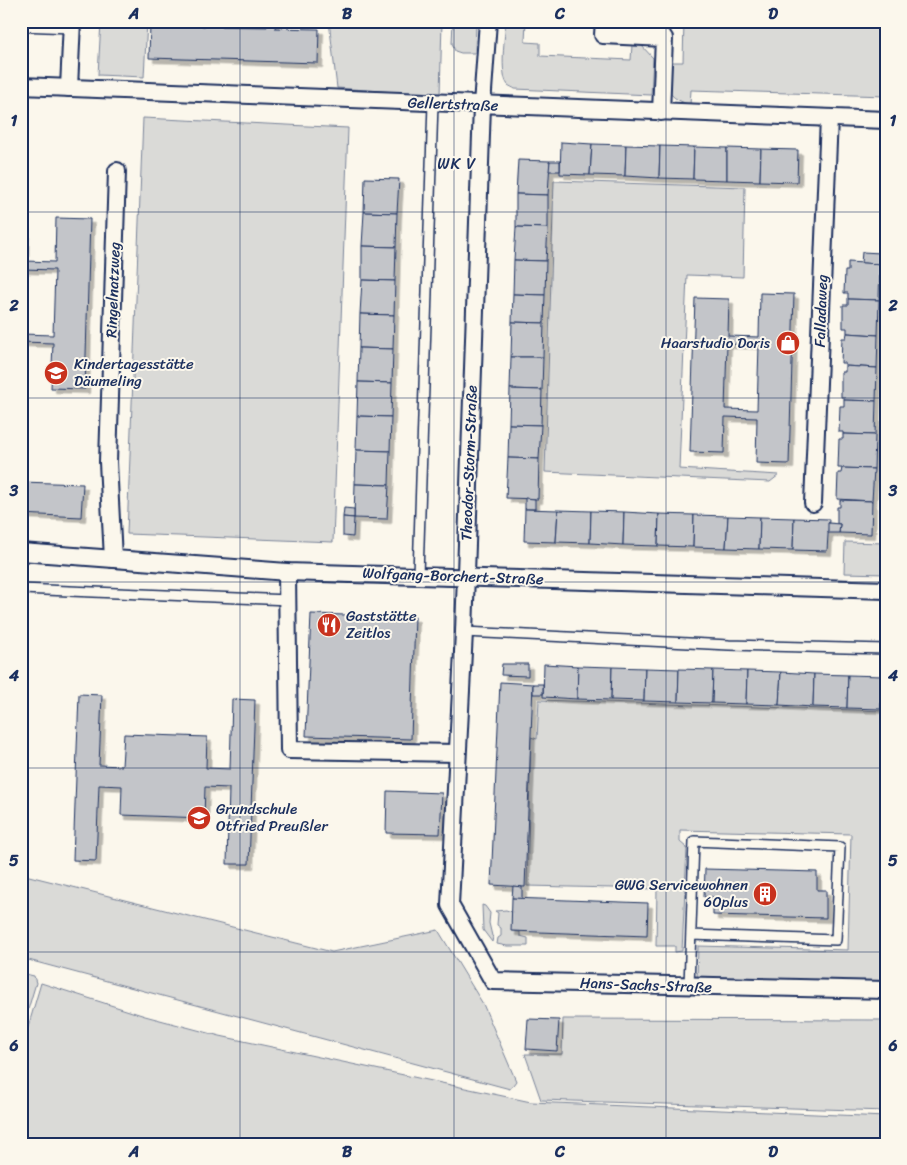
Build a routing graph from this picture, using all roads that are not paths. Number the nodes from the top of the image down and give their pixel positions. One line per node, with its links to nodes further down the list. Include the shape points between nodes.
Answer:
1 (488, 21): 8 (street, Theodor-Storm-Straße)
2 (604, 21): 9 (street, via 603,35 664,38)
3 (72, 25): 4 (lane); 6 (street)
4 (21, 26)
5 (21, 86): 6 (street, Gellertstraße)
6 (69, 88): 7 (street, Gellertstraße)
7 (433, 103): 8 (street, Gellertstraße); 17 (lane)
8 (482, 105): 9 (street, Gellertstraße); 18 (street, Theodor-Storm-Straße)
9 (661, 112): 10 (street, Gellertstraße)
10 (830, 118): 11 (street, Gellertstraße); 13 (street, Falladaweg)
11 (886, 120)
12 (117, 171): 15 (street, Ringelnatzweg, via 108,462)
13 (813, 504)
14 (21, 552): 15 (street, Wolfgang-Borchert-Straße)
15 (113, 559): 16 (street, Wolfgang-Borchert-Straße)
16 (287, 572): 17 (street, Wolfgang-Borchert-Straße); 21 (street)
17 (418, 575): 18 (street, Wolfgang-Borchert-Straße)
18 (465, 576): 20 (street, Wolfgang-Borchert-Straße); 22 (street, Theodor-Storm-Straße)
19 (21, 589): 21 (lane)
20 (886, 590)
21 (288, 600): 24 (street, via 289,750)
22 (464, 632): 23 (lane); 24 (street, Theodor-Storm-Straße)
23 (886, 649)
24 (457, 753): 25 (street, Theodor-Storm-Straße)
25 (450, 905): 27 (street, Hans-Sachs-Straße, via 493,981)
26 (691, 934): 26 (lane, via 694,841 840,847 836,940); 27 (lane)
27 (689, 986): 28 (street, Hans-Sachs-Straße)
28 (886, 990)

